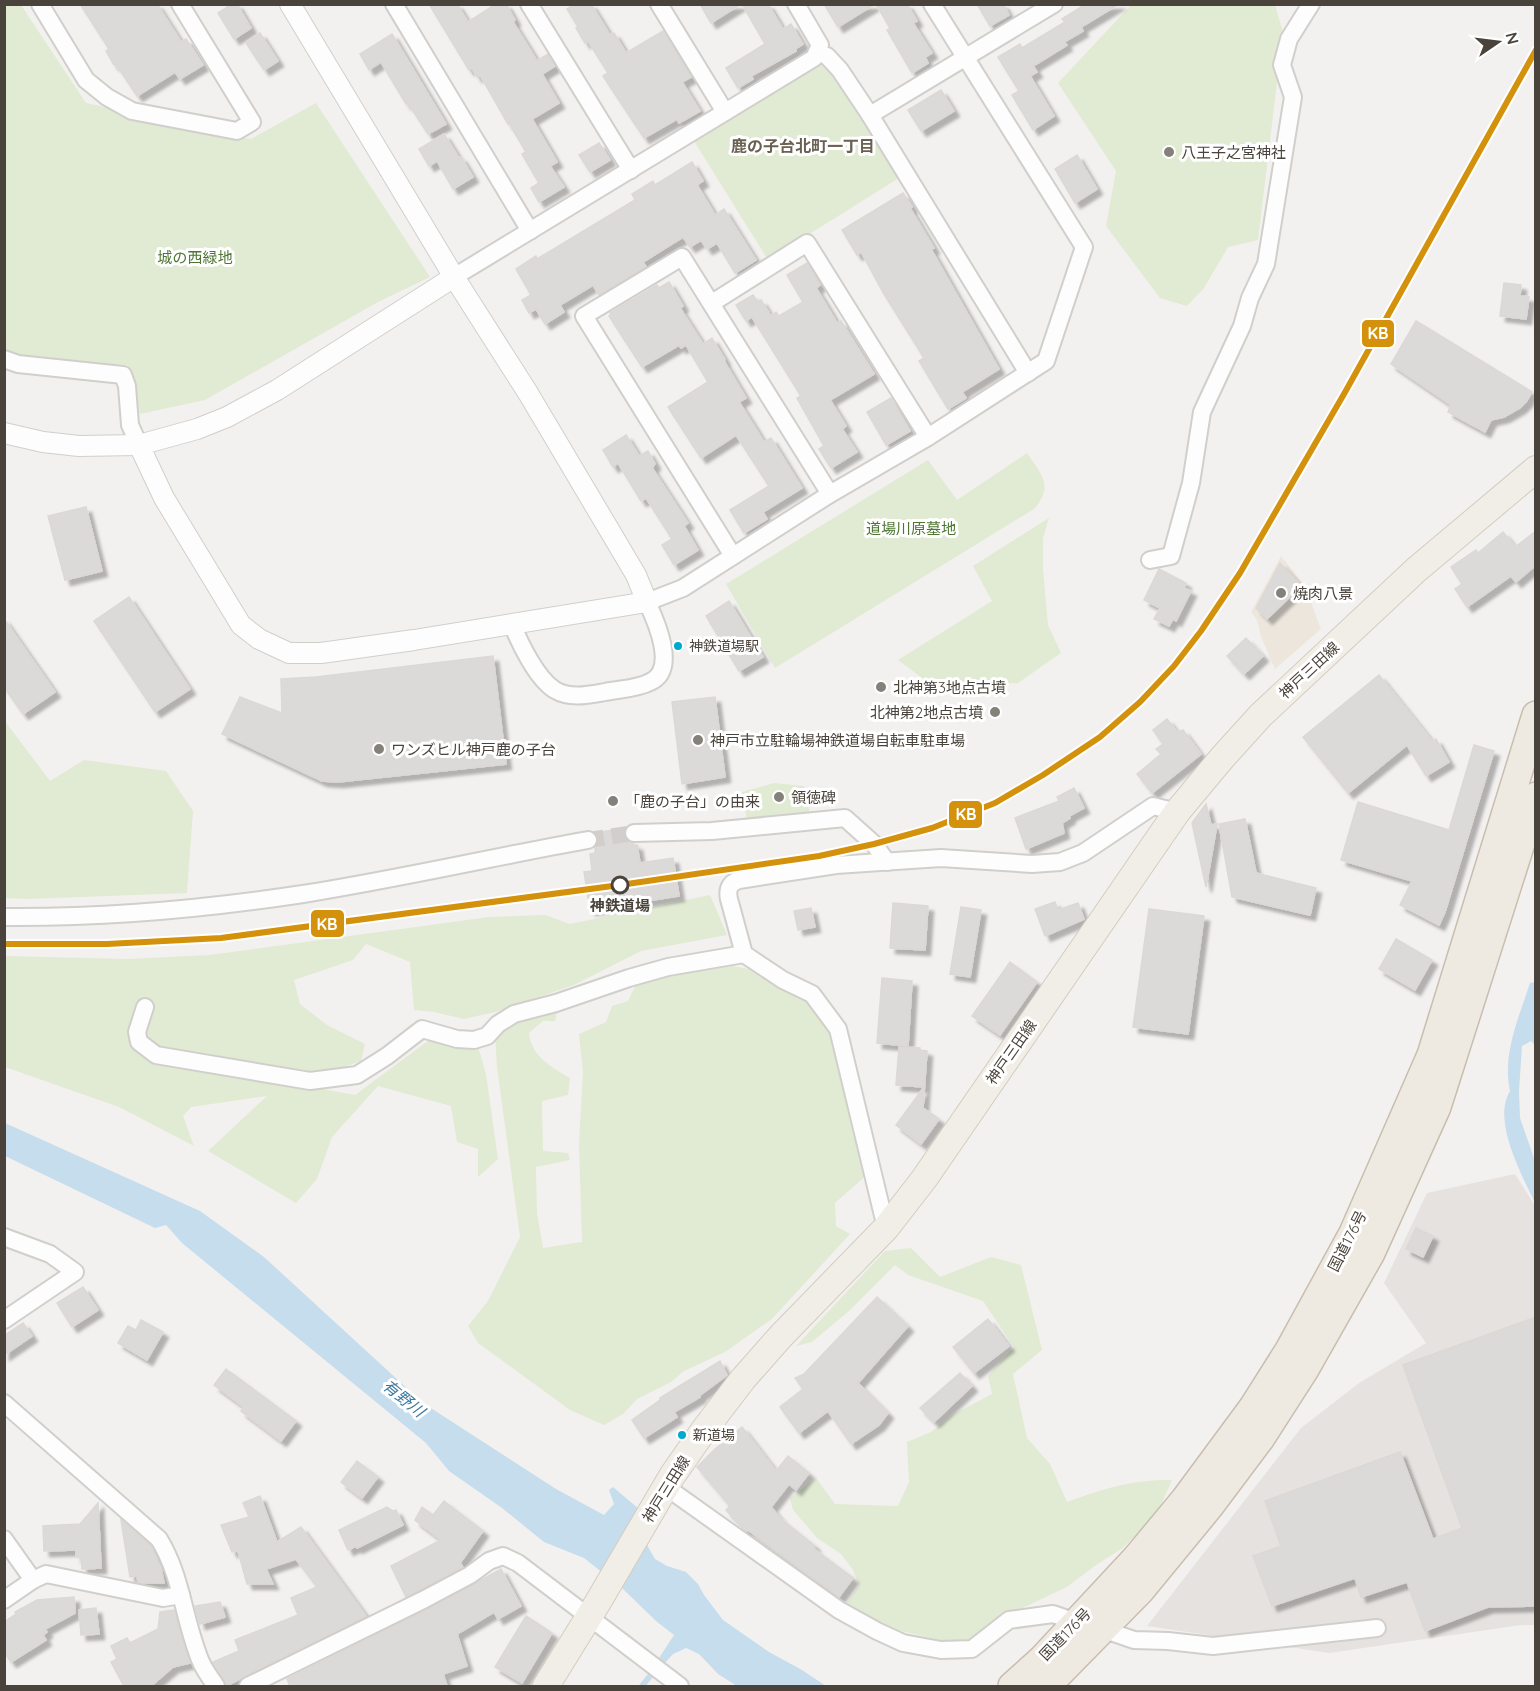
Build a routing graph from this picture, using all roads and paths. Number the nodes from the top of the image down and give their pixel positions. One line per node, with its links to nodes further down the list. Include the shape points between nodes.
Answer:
1 (40, 4): 2 (street, via 87,80 107,97 132,111 237,130 252,122)
2 (180, 4)
3 (290, 4): 17 (street)
4 (393, 4): 16 (street)
5 (529, 4): 15 (street)
6 (659, 4): 13 (street)
7 (796, 4): 11 (street, via 817,38)
8 (932, 4): 12 (street)
9 (1054, 4): 12 (street)
10 (1311, 4): 27 (street, via 1288,39 1282,65 1293,97 1266,264 1202,412 1191,483 1172,556)
11 (818, 53): 13 (street); 14 (street, via 827,56 840,70)
12 (964, 57): 14 (street); 20 (street, via 1084,247 1046,361)
13 (725, 112): 15 (street)
14 (870, 115): 20 (street)
15 (631, 170): 16 (street)
16 (530, 231): 17 (street)
17 (454, 277): 23 (street, via 237,412 197,429); 28 (street, via 618,544)
18 (712, 303): 22 (street, via 807,243); 25 (street); 26 (street, via 682,257 584,316)
19 (4, 359): 23 (street, via 18,364 123,375 130,425)
20 (1028, 373): 22 (street)
21 (4, 433): 23 (street, via 79,446)
22 (928, 437): 25 (street)
23 (139, 445): 29 (street, via 164,498 241,625 271,646 289,653 321,653)
24 (1536, 469): 32 (main road, 神戸三田線, via 1416,570 1261,715)
25 (830, 494): 26 (street)
26 (733, 556): 28 (street, via 683,588)
27 (1150, 560)
28 (647, 602): 29 (street); 29 (street, via 663,646 660,672 651,682 599,693 570,696 547,684)
29 (512, 624)
30 (1536, 715): 49 (highway, 国道176号, via 1431,1054 1353,1233 1253,1407 1171,1516)
31 (1536, 796): 51 (highway, 国道176号, via 1437,1107 1371,1253 1304,1371 1261,1437 1155,1574)
32 (1177, 812): 35 (street, via 1153,806 1083,853 1060,862 941,858); 39 (main road, 神戸三田線)
33 (634, 833): 35 (street, via 712,831 845,818 874,844)
34 (588, 840): 36 (street, via 304,893 216,905 126,913)
35 (887, 862): 37 (street, via 836,865 732,883 729,899)
36 (4, 916)
37 (744, 954): 38 (street, via 648,973 514,1014 487,1036 474,1040 422,1029 357,1075 310,1081 156,1055 139,1042 137,1032); 39 (street, via 812,994 838,1029)
38 (145, 1007)
39 (886, 1228): 43 (main road, 神戸三田線, via 743,1379)
40 (4, 1237): 41 (street, via 50,1254 75,1272)
41 (4, 1320)
42 (4, 1403): 46 (street, via 159,1539)
43 (666, 1487): 48 (main road, 神戸三田線); 49 (street, via 839,1610 903,1643 941,1650 972,1649 1009,1620 1053,1614)
44 (4, 1539): 45 (street)
45 (33, 1580): 46 (street, via 46,1574 163,1598); 47 (street)
46 (182, 1595): 53 (street, via 201,1662)
47 (4, 1600)
48 (590, 1617): 54 (street, via 503,1556 394,1615); 55 (main road, 神戸三田線); 56 (street)
49 (1076, 1622): 52 (highway, 国道176号)
50 (1377, 1628): 51 (street, via 1213,1646 1134,1641)
51 (1102, 1629): 52 (highway, 国道176号)
52 (1050, 1673): 57 (highway, 国道176号)
53 (216, 1686)
54 (248, 1686)
55 (546, 1686)
56 (680, 1686)
57 (1012, 1686)

